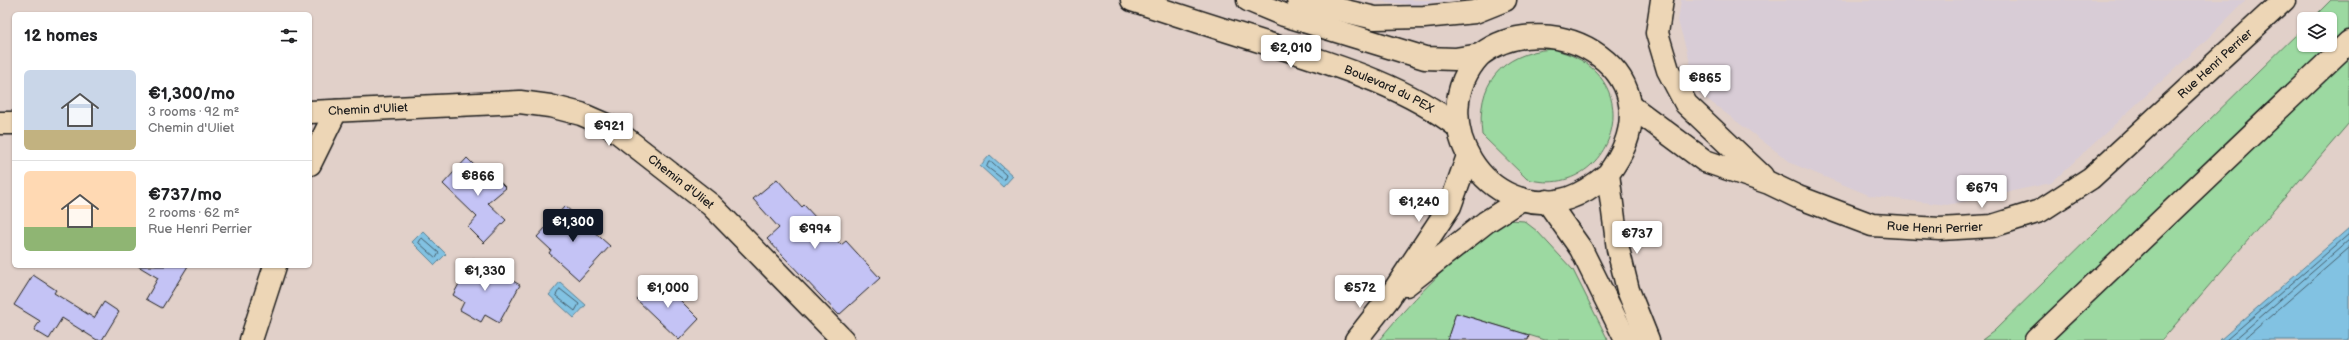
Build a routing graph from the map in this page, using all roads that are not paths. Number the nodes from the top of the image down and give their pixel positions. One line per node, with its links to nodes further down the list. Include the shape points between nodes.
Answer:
1 (1132, 0): 14 (street, Boulevard du PEX, via 1364,76 1407,95 1442,115)
2 (1248, 0): 8 (street, via 1284,15 1425,58 1455,59)
3 (1298, 0): 4 (street, via 1375,18 1474,12)
4 (1506, 0)
5 (1662, 0): 18 (street, via 1657,33 1668,70 1686,104)
6 (2284, 0): 18 (street, Rue Henri Perrier, via 2091,178 2040,211 1992,226 1940,229 1872,225 1798,197)
7 (2349, 42): 28 (street)
8 (1480, 55): 9 (street, via 1497,41 1516,32 1559,28 1579,34 1597,45 1612,59 1624,79); 14 (street, via 1461,89)
9 (1632, 106): 17 (street, via 1627,143 1619,160); 18 (street, Rue Henri Perrier, via 1705,161)
10 (336, 111): 11 (street, Chemin d'Uliet); 16 (street); 24 (street, Chemin d'Uliet, via 520,102 581,114 611,128 711,205)
11 (312, 112)
12 (0, 123): 13 (street)
13 (12, 123)
14 (1458, 128): 15 (street)
15 (1468, 156): 19 (street, via 1491,183); 22 (street, via 1450,206)
16 (312, 160)
17 (1608, 174): 20 (street, via 1590,189 1569,198); 27 (street, via 1618,249 1628,290)
18 (1769, 182)
19 (1522, 199): 20 (street); 22 (street, via 1486,222)
20 (1546, 202): 26 (street, via 1582,249)
21 (274, 268): 23 (street)
22 (1390, 298): 25 (street)
23 (251, 340)
24 (843, 340)
25 (1356, 340)
26 (1626, 340)
27 (1648, 340)
28 (2036, 340)

